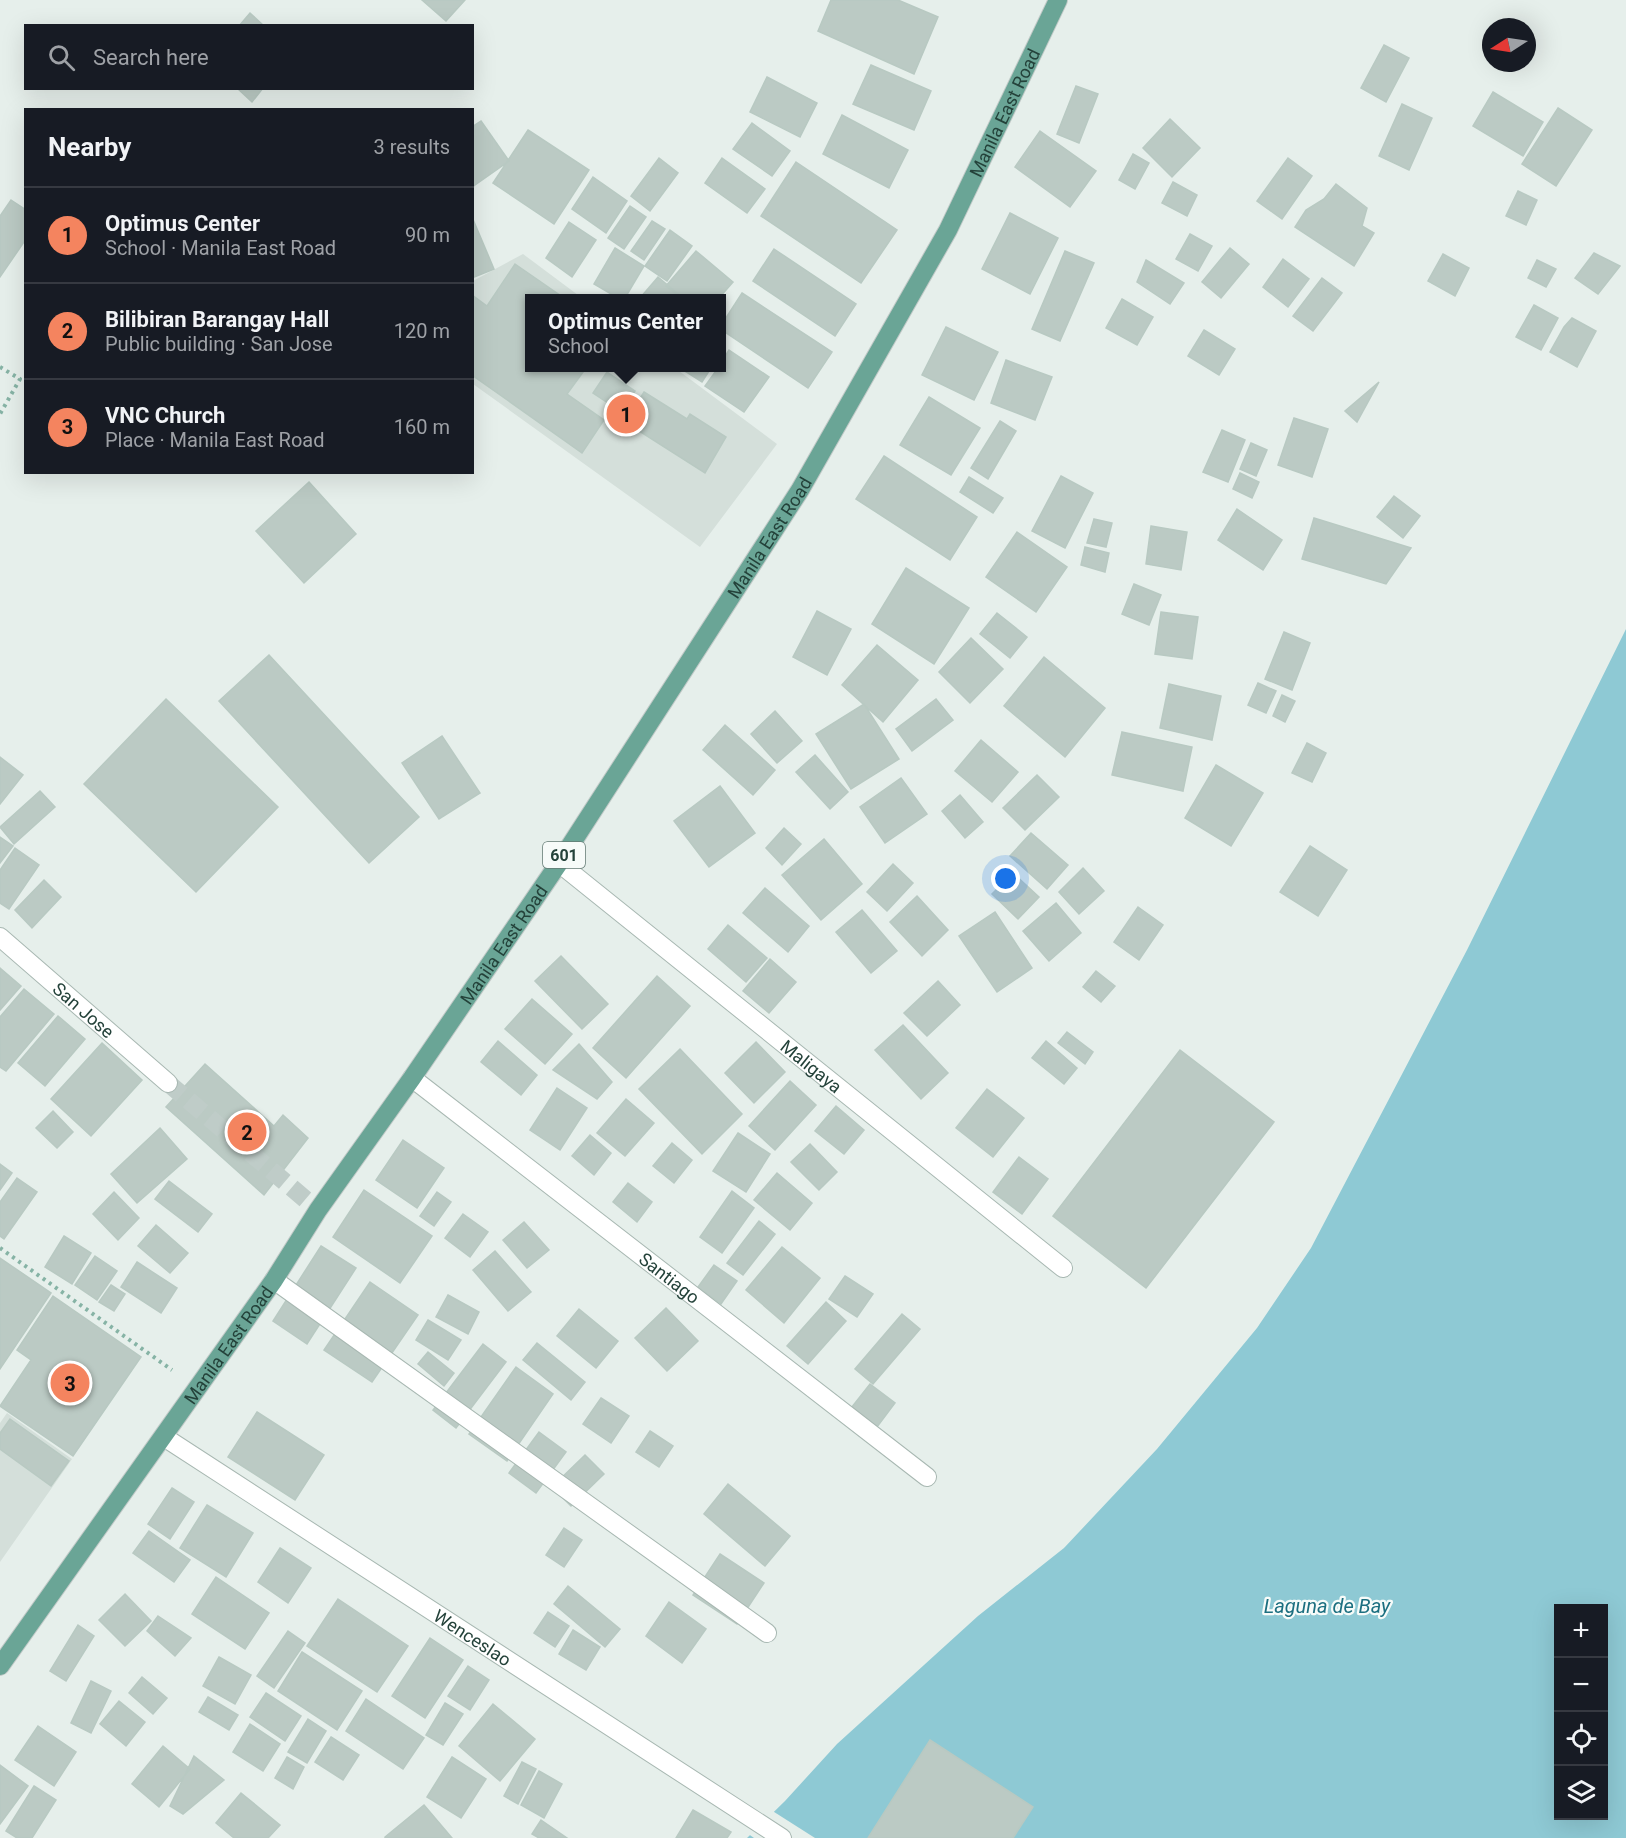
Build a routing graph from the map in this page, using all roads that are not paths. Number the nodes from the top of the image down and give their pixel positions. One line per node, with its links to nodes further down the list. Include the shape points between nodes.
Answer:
1 (1058, 0): 2 (main road, Manila East Road / 601, via 948,230 800,490)
2 (559, 863): 4 (main road, Manila East Road / 601); 6 (street, Maligaya)
3 (0, 937): 5 (street, San Jose)
4 (412, 1078): 7 (main road, Manila East Road / 601, via 318,1210); 9 (street, Santiago)
5 (168, 1083)
6 (1064, 1268)
7 (274, 1280): 8 (main road, Manila East Road / 601); 10 (street)
8 (164, 1437): 11 (main road, Manila East Road / 601); 12 (street, Wenceslao)
9 (927, 1477)
10 (767, 1633)
11 (0, 1666)
12 (782, 1838)

